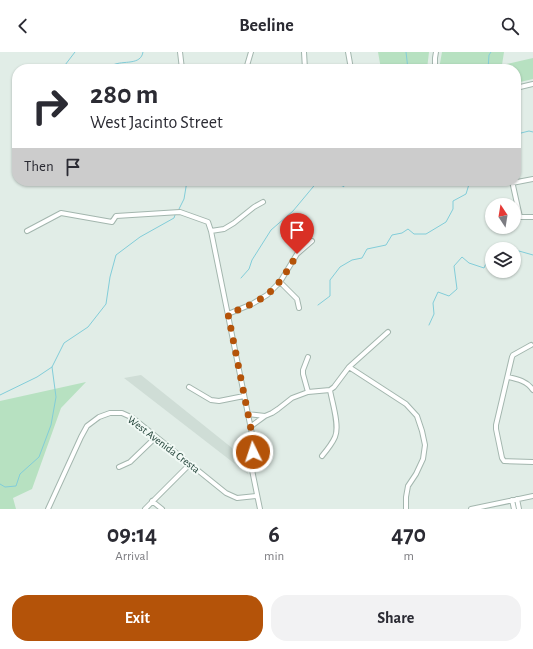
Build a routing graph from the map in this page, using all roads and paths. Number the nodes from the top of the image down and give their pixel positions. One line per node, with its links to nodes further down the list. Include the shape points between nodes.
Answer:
1 (180, 52): 6 (street)
2 (251, 52): 7 (street)
3 (304, 52): 8 (street)
4 (348, 52): 9 (street)
5 (436, 52): 10 (street)
6 (181, 64)
7 (247, 64)
8 (305, 64)
9 (350, 64)
10 (435, 64)
11 (533, 84): 12 (street)
12 (521, 87)
13 (533, 179): 14 (street)
14 (521, 181)
15 (513, 186): 17 (street, via 520,217)
16 (263, 202): 19 (street, via 224,229)
17 (533, 217)
18 (27, 231): 19 (street, via 61,214 112,222 116,216 180,212 208,222)
19 (211, 231): 23 (street)
20 (312, 241): 21 (street, via 297,254)
21 (280, 282): 22 (street, via 297,299); 23 (street, via 267,295)
22 (299, 308)
23 (228, 314): 33 (street)
24 (388, 332): 27 (street)
25 (531, 345): 28 (street, via 513,355)
26 (308, 357): 32 (street, via 302,370)
27 (349, 367): 30 (street); 50 (street, via 406,404 417,416 425,445 423,459 408,486)
28 (508, 377): 31 (street, via 524,382); 39 (street, via 496,425 502,458 504,461)
29 (189, 387): 33 (street, via 211,400)
30 (330, 390): 32 (street); 38 (street, via 338,430 330,447)
31 (533, 390)
32 (308, 392): 35 (street, via 292,398)
33 (244, 396): 34 (street)
34 (248, 414): 35 (street); 36 (street)
35 (265, 416): 36 (street)
36 (250, 426): 42 (street, via 254,444 251,465)
37 (156, 437): 40 (street, West Avenida Cresta); 41 (street, via 130,462); 46 (street, West Avenida Cresta, via 133,418 122,413 110,413 99,417 87,426)
38 (322, 456)
39 (533, 462)
40 (190, 464): 42 (street, West Avenida Cresta, via 237,498); 45 (street)
41 (119, 467)
42 (257, 496): 49 (street)
43 (533, 496): 44 (street)
44 (515, 500): 51 (street); 52 (street); 53 (street)
45 (152, 501): 47 (street); 48 (street)
46 (48, 509)
47 (145, 509)
48 (162, 509)
49 (260, 509)
50 (406, 509)
51 (471, 509)
52 (514, 509)
53 (519, 509)

